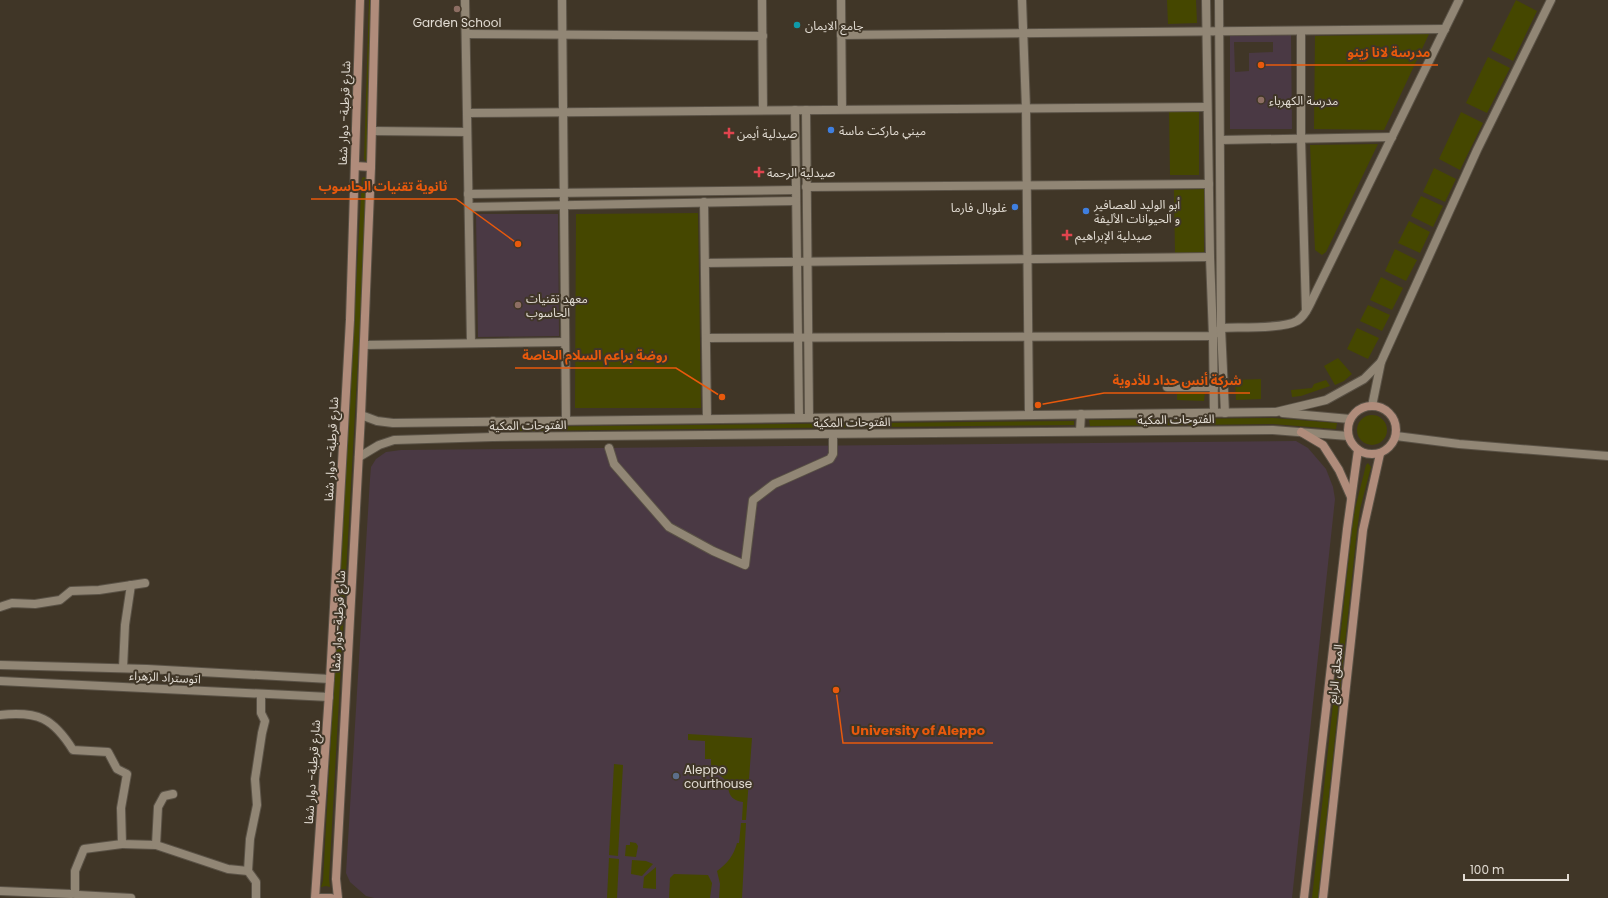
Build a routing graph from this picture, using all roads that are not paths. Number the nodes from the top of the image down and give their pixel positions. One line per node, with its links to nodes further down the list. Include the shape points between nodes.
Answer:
1 (360, 0): 34 (main road, شارع قرطبة- دوار شفا)
2 (375, 0): 29 (main road, شارع قرطبة-دوار شفا)
3 (466, 0): 17 (street)
4 (562, 0): 18 (street)
5 (762, 0): 20 (street)
6 (841, 0): 19 (street)
7 (1022, 0): 16 (street)
8 (1206, 0): 14 (street)
9 (1219, 0): 13 (street)
10 (1459, 0): 12 (street)
11 (1551, 0): 63 (street, via 1477,150)
12 (1445, 29): 15 (street); 31 (street)
13 (1218, 30): 14 (street); 15 (street); 33 (street)
14 (1207, 31): 16 (street); 21 (street)
15 (1301, 31): 32 (street)
16 (1022, 33): 19 (street); 22 (street)
17 (466, 34): 18 (street); 27 (street)
18 (563, 35): 20 (street); 28 (street)
19 (841, 35): 23 (street)
20 (763, 36): 24 (street)
21 (1208, 107): 22 (street); 36 (street)
22 (1026, 108): 23 (street); 37 (street)
23 (842, 109): 26 (street)
24 (763, 110): 25 (street); 28 (street)
25 (795, 110): 26 (street); 39 (street)
26 (806, 110): 38 (street)
27 (467, 112): 28 (street); 30 (street)
28 (563, 112): 40 (street)
29 (372, 131): 30 (street); 35 (main road, شارع قرطبة-دوار شفا)
30 (468, 132): 41 (street)
31 (1392, 137): 32 (street); 51 (street)
32 (1301, 139): 33 (street); 51 (street)
33 (1220, 140): 54 (street)
34 (355, 166): 35 (main road); 52 (main road, شارع قرطبة- دوار شفا)
35 (371, 167): 53 (main road, شارع قرطبة-دوار شفا)
36 (1209, 184): 37 (street); 46 (street)
37 (1027, 185): 38 (street); 47 (street)
38 (806, 187): 49 (street)
39 (796, 190): 40 (street); 43 (street)
40 (564, 193): 41 (street); 44 (street)
41 (468, 194): 45 (street)
42 (704, 202): 43 (street); 44 (street); 50 (street)
43 (796, 202): 48 (street)
44 (564, 206): 45 (street); 60 (street)
45 (469, 207): 61 (street)
46 (1210, 257): 47 (street); 55 (street)
47 (1028, 259): 49 (street); 56 (street)
48 (797, 262): 49 (street); 50 (street); 58 (street)
49 (807, 262): 59 (street)
50 (705, 264): 57 (street)
51 (1306, 312): 54 (street, via 1297,321 1283,326)
52 (350, 320): 53 (main road); 96 (main road, شارع قرطبة- دوار شفا)
53 (364, 320): 62 (main road, شارع قرطبة-دوار شفا)
54 (1221, 328): 55 (street); 69 (street)
55 (1213, 336): 56 (street); 65 (street)
56 (1028, 337): 59 (street); 72 (street)
57 (706, 338): 58 (street); 75 (street)
58 (798, 338): 59 (street); 73 (street)
59 (808, 338): 74 (street)
60 (565, 342): 61 (street); 77 (street)
61 (471, 343): 62 (street)
62 (364, 345): 71 (main road, شارع قرطبة-دوار شفا)
63 (1381, 362): 66 (street); 67 (street, via 1364,379 1326,400)
64 (1166, 386): 65 (street)
65 (1214, 387): 68 (street)
66 (1372, 406): 76 (main road, via 1359,409); 83 (main road, via 1386,410 1394,418)
67 (1276, 412): 69 (street); 76 (street)
68 (1214, 413): 69 (street); 70 (street)
69 (1224, 413)
70 (1081, 414): 72 (street); 79 (street)
71 (361, 415): 78 (street, via 388,422); 89 (main road, شارع قرطبة-دوار شفا)
72 (1029, 415): 74 (street)
73 (799, 417): 74 (street); 75 (street)
74 (809, 417)
75 (707, 418): 77 (street)
76 (1350, 419): 82 (main road)
77 (566, 420): 78 (street)
78 (493, 421): 84 (street)
79 (1080, 432): 80 (street, الفتوحات المكية); 81 (street, الفتوحات المكية)
80 (1301, 432): 82 (street, الفتوحات المكية); 90 (main road, via 1322,445 1340,470)
81 (833, 434): 84 (street, الفتوحات المكية); 85 (street, via 833,454 830,459 774,484 753,500 745,565 669,527 614,464)
82 (1348, 436): 86 (main road)
83 (1396, 436): 87 (main road, via 1391,446); 88 (street, via 1459,444)
84 (493, 437): 89 (street, الفتوحات المكية, via 394,440 379,445)
85 (609, 448)
86 (1358, 450): 87 (main road, via 1371,455); 90 (main road)
87 (1380, 454): 114 (main road, المحلق الرابع, via 1363,530)
88 (1608, 456)
89 (359, 457): 112 (main road, شارع قرطبة-دوار شفا, via 336,879)
90 (1351, 497): 113 (main road)
91 (145, 583): 92 (street)
92 (132, 585): 93 (street, via 71,591 60,600 35,604 12,603); 95 (street, اتوستراد الزهراء, via 125,625)
93 (0, 607)
94 (0, 664): 95 (street, اتوستراد الزهراء)
95 (123, 668): 96 (street, اتوستراد الزهراء)
96 (330, 680): 99 (main road, شارع قرطبة- دوار شفا)
97 (0, 681): 98 (street, اتوستراد الزهراء)
98 (261, 694): 99 (street, اتوستراد الزهراء); 104 (street, via 261,713 265,721 255,779 257,805 250,839)
99 (329, 697): 109 (main road, شارع قرطبة- دوار شفا)
100 (0, 715): 102 (street, via 36,716 50,722 62,732 73,750 108,752 118,769 127,774 121,808)
101 (173, 794): 103 (street, via 164,796 158,807)
102 (122, 844): 103 (street); 106 (street, via 84,849 75,871)
103 (156, 845): 104 (street, via 228,869)
104 (248, 871): 108 (street, via 256,882)
105 (0, 891): 106 (street)
106 (74, 896): 107 (street)
107 (131, 898)
108 (256, 898)
109 (315, 898)
110 (320, 898): 111 (main road)
111 (331, 898)
112 (338, 898)
113 (1304, 898)
114 (1323, 898)

